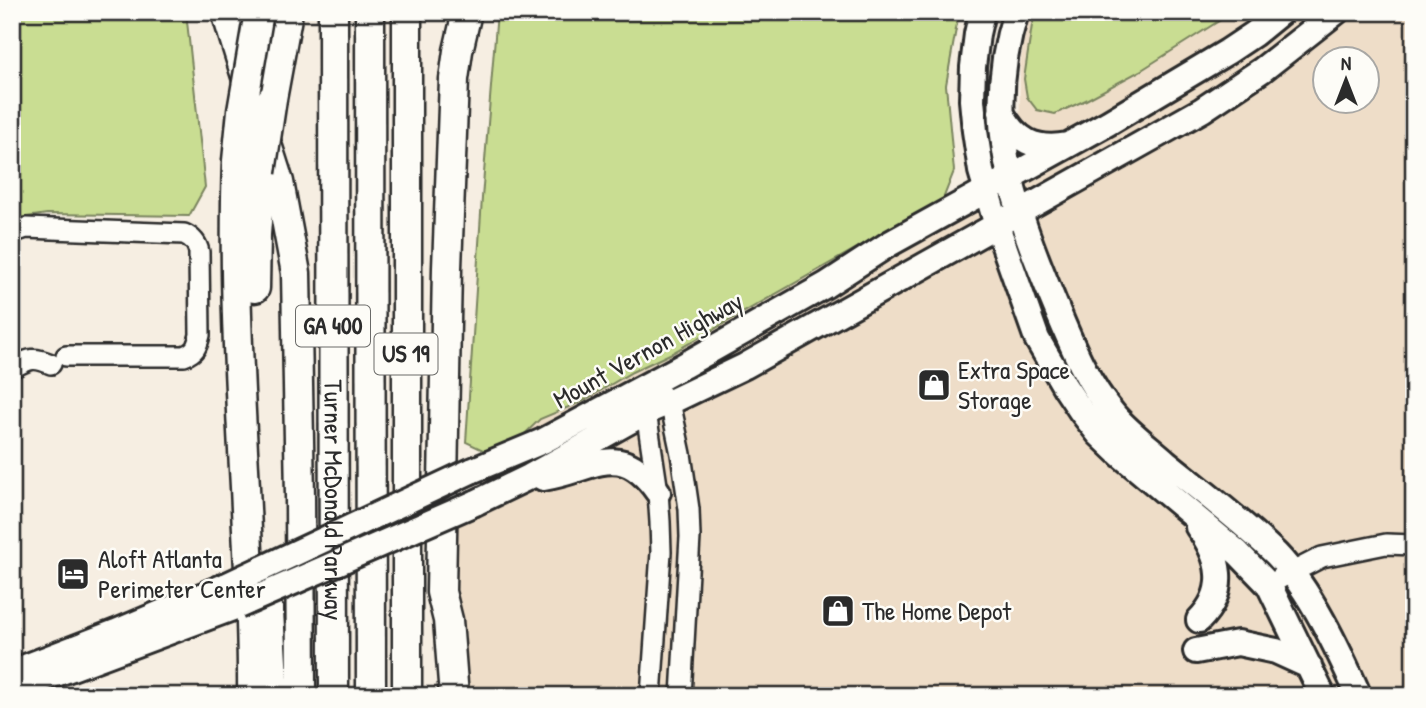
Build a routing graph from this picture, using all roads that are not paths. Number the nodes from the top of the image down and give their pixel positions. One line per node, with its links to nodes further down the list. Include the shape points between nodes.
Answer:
1 (226, 12): 41 (highway, via 279,181 296,273)
2 (259, 12): 14 (highway, bridge, via 248,74)
3 (288, 12): 14 (highway, bridge, via 272,99)
4 (333, 12): 42 (highway, Turner McDonald Parkway / GA 400)
5 (370, 12): 43 (highway, Turner McDonald Parkway / US 19)
6 (407, 12): 44 (highway, US 19)
7 (467, 12): 30 (highway, via 454,79)
8 (982, 12): 16 (main road, via 972,100)
9 (1016, 12): 12 (main road, via 1006,49)
10 (1281, 12): 13 (main road, Mount Vernon Highway, via 1227,52)
11 (1336, 12): 17 (main road, Mount Vernon Highway, via 1202,110)
12 (1000, 111): 13 (main road, via 1025,140 1044,146); 15 (main road)
13 (1072, 144): 15 (main road, Mount Vernon Highway)
14 (249, 167): 39 (highway, via 235,216); 40 (highway, via 256,234 255,303)
15 (1010, 179): 16 (main road, Mount Vernon Highway); 17 (main road)
16 (986, 192): 18 (main road); 21 (main road, Mount Vernon Highway)
17 (1020, 211): 18 (main road, Mount Vernon Highway); 28 (main road, via 1067,333 1101,399 1136,437 1258,537)
18 (997, 226): 22 (main road, Mount Vernon Highway, via 745,366); 26 (main road, via 1037,339 1081,411 1121,455)
19 (12, 233): 20 (street, via 26,228 191,237 199,252 200,335 197,347 184,356 29,359)
20 (12, 368)
21 (650, 384): 22 (street); 23 (street); 31 (main road, Mount Vernon Highway, bridge)
22 (670, 402): 23 (main road, Mount Vernon Highway); 48 (street, via 686,481 690,537)
23 (646, 412): 24 (main road, Mount Vernon Highway); 25 (street)
24 (529, 477): 25 (main road, via 559,476 607,461 636,468); 31 (main road, Mount Vernon Highway, bridge, via 475,503)
25 (658, 492): 47 (street, via 661,552)
26 (1185, 509): 29 (main road); 32 (main road, via 1208,540 1219,575 1215,596)
27 (1414, 545): 28 (street, via 1386,544 1322,557)
28 (1292, 572): 29 (street); 50 (main road, via 1323,622)
29 (1269, 585): 36 (main road)
30 (441, 592): 45 (highway); 46 (highway)
31 (233, 595): 35 (main road, Mount Vernon Highway); 38 (main road, Mount Vernon Highway, via 21,687)
32 (1199, 620)
33 (12, 650): 35 (main road)
34 (1196, 650): 36 (main road, via 1238,643 1276,651)
35 (45, 659): 37 (main road, Mount Vernon Highway)
36 (1309, 666): 49 (main road)
37 (12, 676)
38 (12, 684)
39 (252, 696)
40 (274, 696)
41 (301, 696)
42 (334, 696)
43 (371, 696)
44 (407, 696)
45 (442, 696)
46 (454, 696)
47 (651, 696)
48 (681, 696)
49 (1323, 696)
50 (1359, 696)

